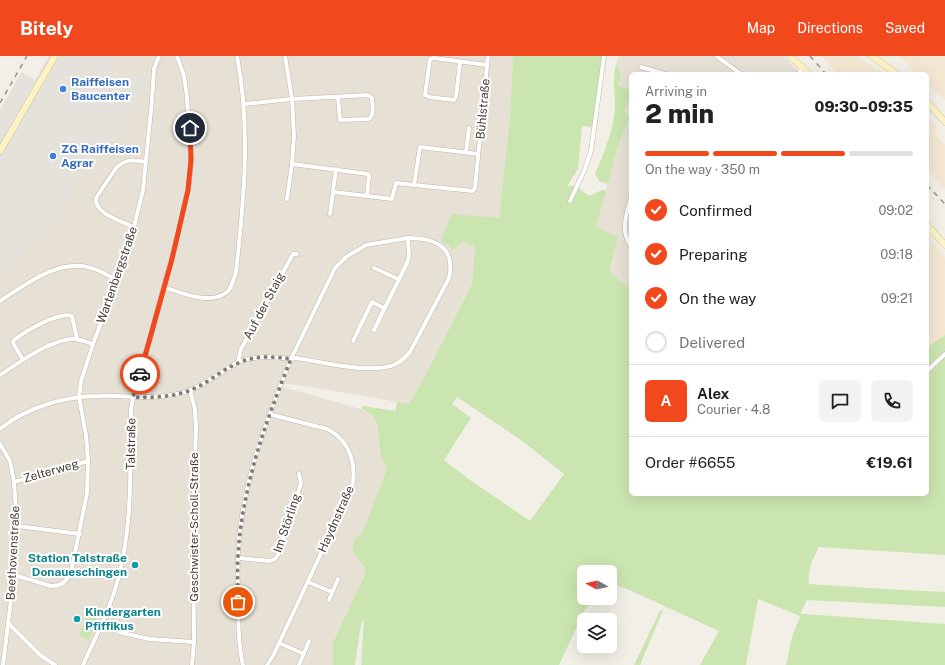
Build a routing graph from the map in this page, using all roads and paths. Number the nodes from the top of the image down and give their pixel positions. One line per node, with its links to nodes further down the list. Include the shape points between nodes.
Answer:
1 (55, 56): 26 (main road)
2 (159, 56): 29 (street, Wartenbergstraße, via 154,69)
3 (177, 56): 48 (street, Talstraße, via 184,76 187,97 191,160 188,190)
4 (237, 56): 22 (street)
5 (285, 56): 21 (street)
6 (488, 56): 12 (street, Bühlstraße)
7 (604, 56): 36 (street, via 591,151)
8 (716, 56): 16 (street)
9 (790, 56): 14 (main road)
10 (872, 56): 19 (main road)
11 (460, 62): 11 (street, Bühlstraße, via 454,100 426,95 430,59); 12 (street, Bühlstraße)
12 (487, 65): 28 (street, Bühlstraße)
13 (641, 67): 15 (street)
14 (804, 68): 17 (street); 18 (main road)
15 (658, 72)
16 (738, 72)
17 (800, 72)
18 (807, 72)
19 (894, 72)
20 (338, 97): 20 (street, via 370,96 372,117 340,120); 21 (street)
21 (292, 99): 22 (street); 30 (street)
22 (244, 104): 48 (street, via 246,154 233,282 228,290 214,298 193,296)
23 (929, 104): 24 (main road)
24 (945, 122)
25 (468, 128): 27 (street, Bühlstraße)
26 (0, 151)
27 (466, 152): 28 (street, Bühlstraße); 32 (street, Bühlstraße, via 420,147)
28 (478, 154): 32 (street, Bühlstraße, via 473,191)
29 (146, 162): 39 (street, Wartenbergstraße); 39 (street, via 129,160 120,164 96,198 97,207 101,211)
30 (292, 164): 31 (street); 35 (street)
31 (336, 169): 33 (street); 34 (street, via 368,174)
32 (414, 185): 34 (street, Bühlstraße, via 396,183 392,199)
33 (333, 192): 34 (street); 38 (street)
34 (367, 196)
35 (287, 199)
36 (570, 201)
37 (629, 205): 42 (street, via 624,224)
38 (330, 214)
39 (134, 227): 47 (street, Wartenbergstraße)
40 (929, 227): 43 (main road)
41 (408, 238): 46 (street, via 407,263); 56 (street, via 366,245 346,257 335,268); 56 (street, via 438,243 444,248 451,262 449,278 410,352 395,365 385,368 361,368)
42 (629, 242)
43 (945, 245)
44 (297, 254): 58 (street, Auf der Staig, via 292,254 278,279 241,349)
45 (374, 268): 46 (street)
46 (398, 279): 50 (street)
47 (117, 280): 49 (street, via 91,267 73,265 47,273); 54 (street, Wartenbergstraße)
48 (164, 288): 63 (street, Talstraße)
49 (0, 301)
50 (384, 308): 51 (street); 53 (street, via 372,302)
51 (374, 330)
52 (77, 339): 54 (street); 57 (street, via 67,339 54,344); 57 (street, via 72,316 66,315 41,323 14,340 13,343)
53 (353, 340)
54 (93, 344): 62 (street, Wartenbergstraße, via 81,381)
55 (945, 354): 59 (street)
56 (291, 359): 58 (street, via 264,357); 64 (street)
57 (23, 360): 60 (street)
58 (238, 362): 61 (street)
59 (929, 369)
60 (0, 375)
61 (190, 390): 63 (street, via 149,398); 81 (street, Geschwister-Scholl-Straße, via 196,426 193,530)
62 (79, 397): 63 (street); 65 (street, via 38,407); 67 (street, Wartenbergstraße)
63 (133, 397): 79 (street, Talstraße, via 129,520 122,565)
64 (269, 414): 72 (street, via 249,483); 75 (street, Haydnstraße, via 329,430 346,446 354,466 352,487)
65 (0, 429)
66 (0, 444): 69 (street, Beethovenstraße, via 10,461)
67 (88, 461): 69 (street, Zelterweg); 71 (street, Wartenbergstraße)
68 (299, 474): 72 (street, Im Störling, via 301,482 275,559 270,561)
69 (14, 482): 70 (street, Beethovenstraße)
70 (16, 526): 71 (street); 73 (street, Beethovenstraße)
71 (80, 534): 73 (street, Wartenbergstraße, via 71,572 64,583 51,586)
72 (238, 558): 88 (street, via 238,617)
73 (14, 575): 78 (street, Beethovenstraße)
74 (338, 579): 76 (street)
75 (308, 582): 76 (street); 82 (street, Haydnstraße)
76 (332, 592): 77 (street)
77 (329, 600)
78 (9, 624): 84 (street, Beethovenstraße); 85 (street, via 40,655)
79 (101, 625): 81 (street, via 149,639); 86 (street, Talstraße)
80 (309, 641): 83 (street)
81 (194, 642): 87 (street, Geschwister-Scholl-Straße)
82 (279, 643): 83 (street); 89 (street, Haydnstraße)
83 (304, 654): 90 (street)
84 (4, 665)
85 (55, 665)
86 (83, 665)
87 (192, 665)
88 (243, 665)
89 (267, 665)
90 (299, 665)

